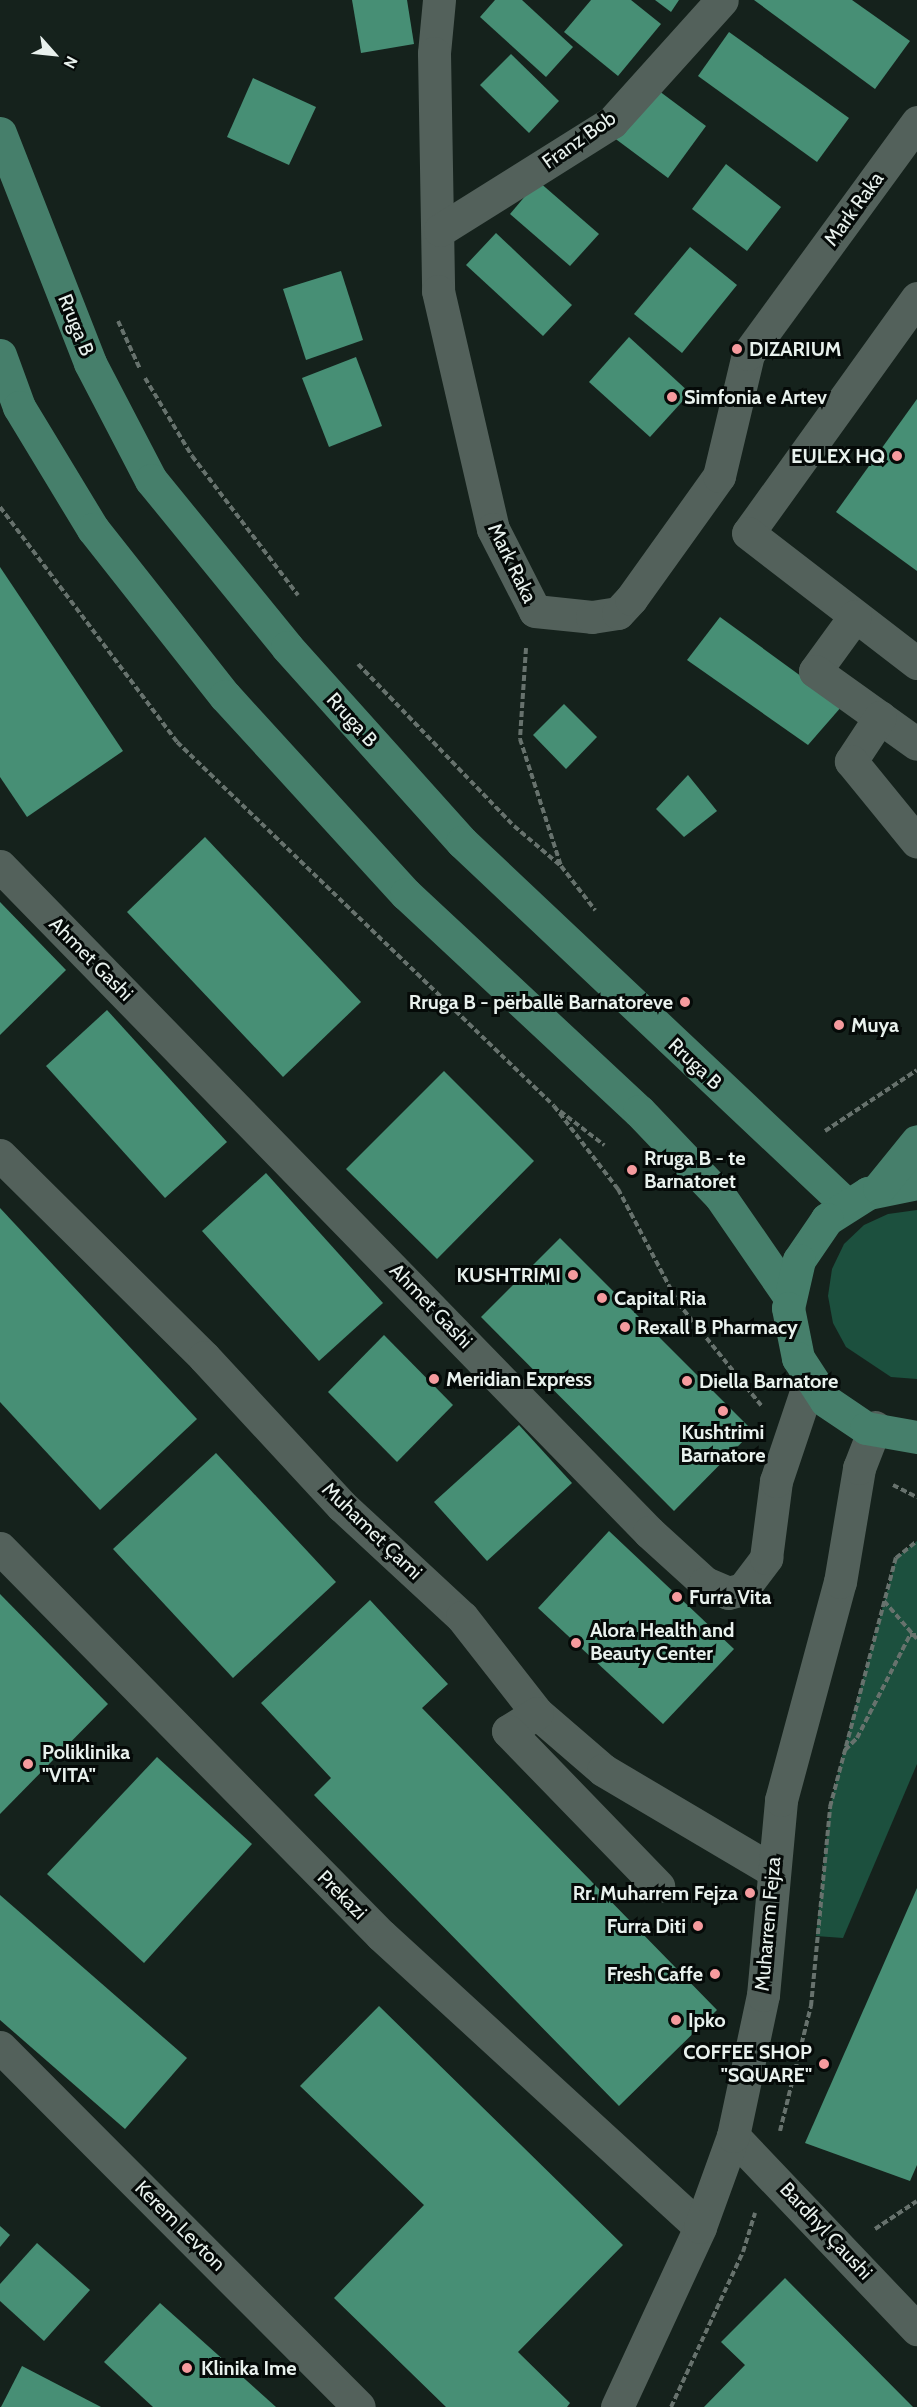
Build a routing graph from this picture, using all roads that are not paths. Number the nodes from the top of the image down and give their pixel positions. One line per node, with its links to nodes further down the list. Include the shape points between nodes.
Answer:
1 (439, 0): 5 (street, Mark Raka, via 434,53)
2 (722, 0): 5 (street, Franz Bob, via 612,122)
3 (917, 122): 5 (street, Mark Raka, via 748,354 719,476 618,613 592,617 535,611 493,529 438,291)
4 (0, 133): 18 (main road, Rruga B, via 90,363 151,480 287,647 462,842)
5 (440, 230)
6 (917, 298): 8 (street, via 748,533)
7 (0, 355): 19 (main road, via 19,407 93,529 225,696 406,894 639,1111 720,1196)
8 (855, 616): 9 (street); 10 (street, via 815,670)
9 (917, 663)
10 (880, 717): 11 (street); 12 (street, via 851,761)
11 (917, 744)
12 (917, 842)
13 (0, 866): 20 (street, Ahmet Gashi, via 705,1583 728,1593 742,1589 766,1558 777,1481)
14 (917, 1142): 17 (main road)
15 (0, 1155): 24 (street, Muhamet Çami, via 204,1357 365,1528 462,1617)
16 (917, 1183): 17 (main road)
17 (879, 1188): 18 (main road)
18 (846, 1204): 19 (main road, via 811,1238)
19 (789, 1296): 20 (main road, via 792,1338)
20 (810, 1380): 21 (main road, via 838,1412)
21 (874, 1427): 22 (main road); 25 (street, Muharrem Fejza, via 859,1468 840,1582 781,1800)
22 (917, 1437)
23 (0, 1548): 29 (street, Prekazi, via 381,1935)
24 (537, 1713): 25 (street, Muhamet Çami, via 603,1770); 26 (street, via 508,1731)
25 (772, 1870): 28 (street, Muharrem Fejza, via 763,1995)
26 (658, 1886)
27 (0, 2047): 31 (street, Kerem Levton)
28 (733, 2136): 29 (street, Muharrem Fejza); 30 (street, Bardhyl Çaushi, via 769,2169)
29 (700, 2227): 32 (street, Muharrem Fejza)
30 (917, 2330)
31 (359, 2407)
32 (617, 2407)

